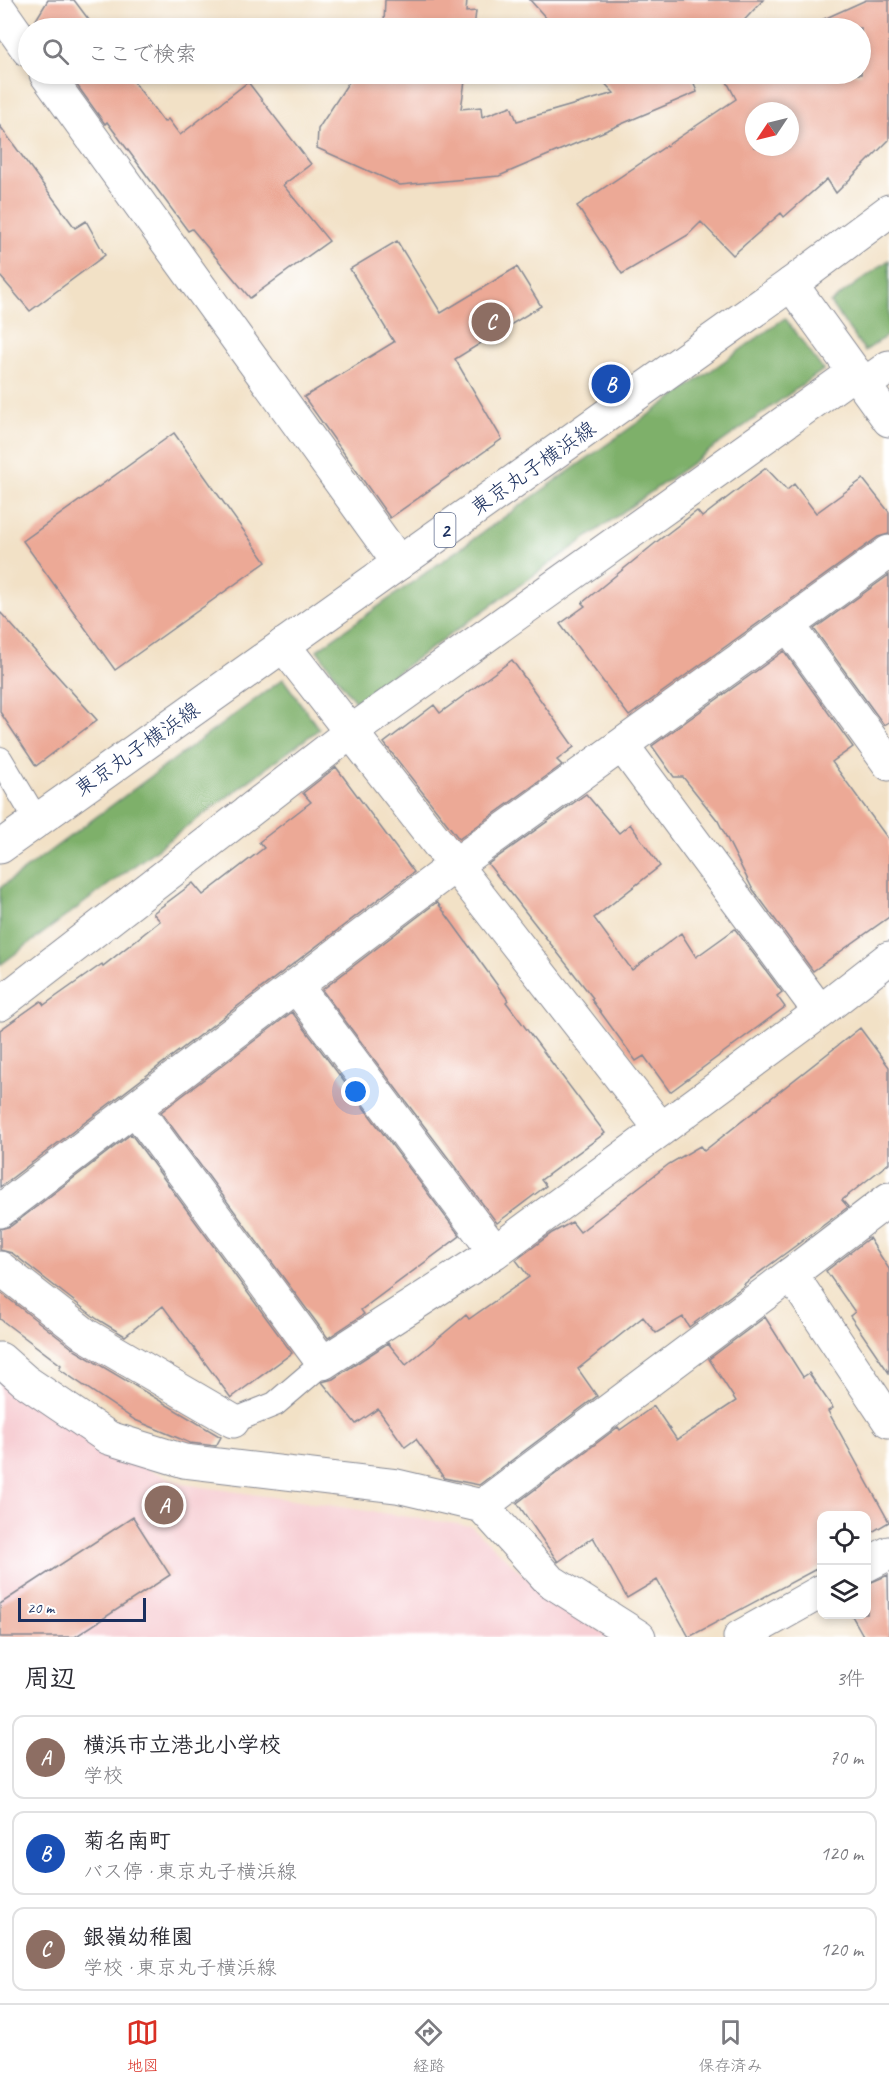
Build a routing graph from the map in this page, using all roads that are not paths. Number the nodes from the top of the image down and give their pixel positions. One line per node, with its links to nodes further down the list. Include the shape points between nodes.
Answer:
1 (0, 10): 2 (street)
2 (18, 36)
3 (53, 84): 9 (street)
4 (889, 211): 5 (street, 東京丸子横浜線 / 2)
5 (791, 284): 6 (street); 9 (street, 東京丸子横浜線 / 2)
6 (869, 375): 7 (street); 12 (street)
7 (889, 420)
8 (889, 552): 10 (street)
9 (399, 563): 11 (street, 東京丸子横浜線 / 2)
10 (788, 625): 13 (street); 15 (street)
11 (283, 645): 12 (street); 16 (street, 東京丸子横浜線 / 2)
12 (351, 732): 18 (street); 21 (street)
13 (622, 745): 18 (street); 22 (street)
14 (0, 759): 16 (lane)
15 (889, 764)
16 (37, 821): 17 (street, 東京丸子横浜線 / 2)
17 (0, 847)
18 (455, 865): 20 (street); 24 (street)
19 (889, 958): 22 (street)
20 (296, 986): 23 (street); 27 (street)
21 (0, 1004)
22 (820, 1012): 24 (street)
23 (135, 1108): 26 (street); 31 (street)
24 (661, 1129): 27 (street)
25 (889, 1198): 29 (street)
26 (0, 1211)
27 (495, 1252): 31 (street)
28 (0, 1268): 32 (street, via 86,1335)
29 (791, 1274): 33 (street); 34 (street)
30 (0, 1359): 34 (street, via 25,1381 109,1438 184,1461 397,1486)
31 (323, 1363): 32 (lane, via 274,1404)
32 (233, 1421)
33 (889, 1421)
34 (482, 1506): 38 (street, via 549,1580)
35 (889, 1553): 36 (street)
36 (871, 1563)
37 (817, 1594): 39 (street)
38 (639, 1637)
39 (740, 1637)

